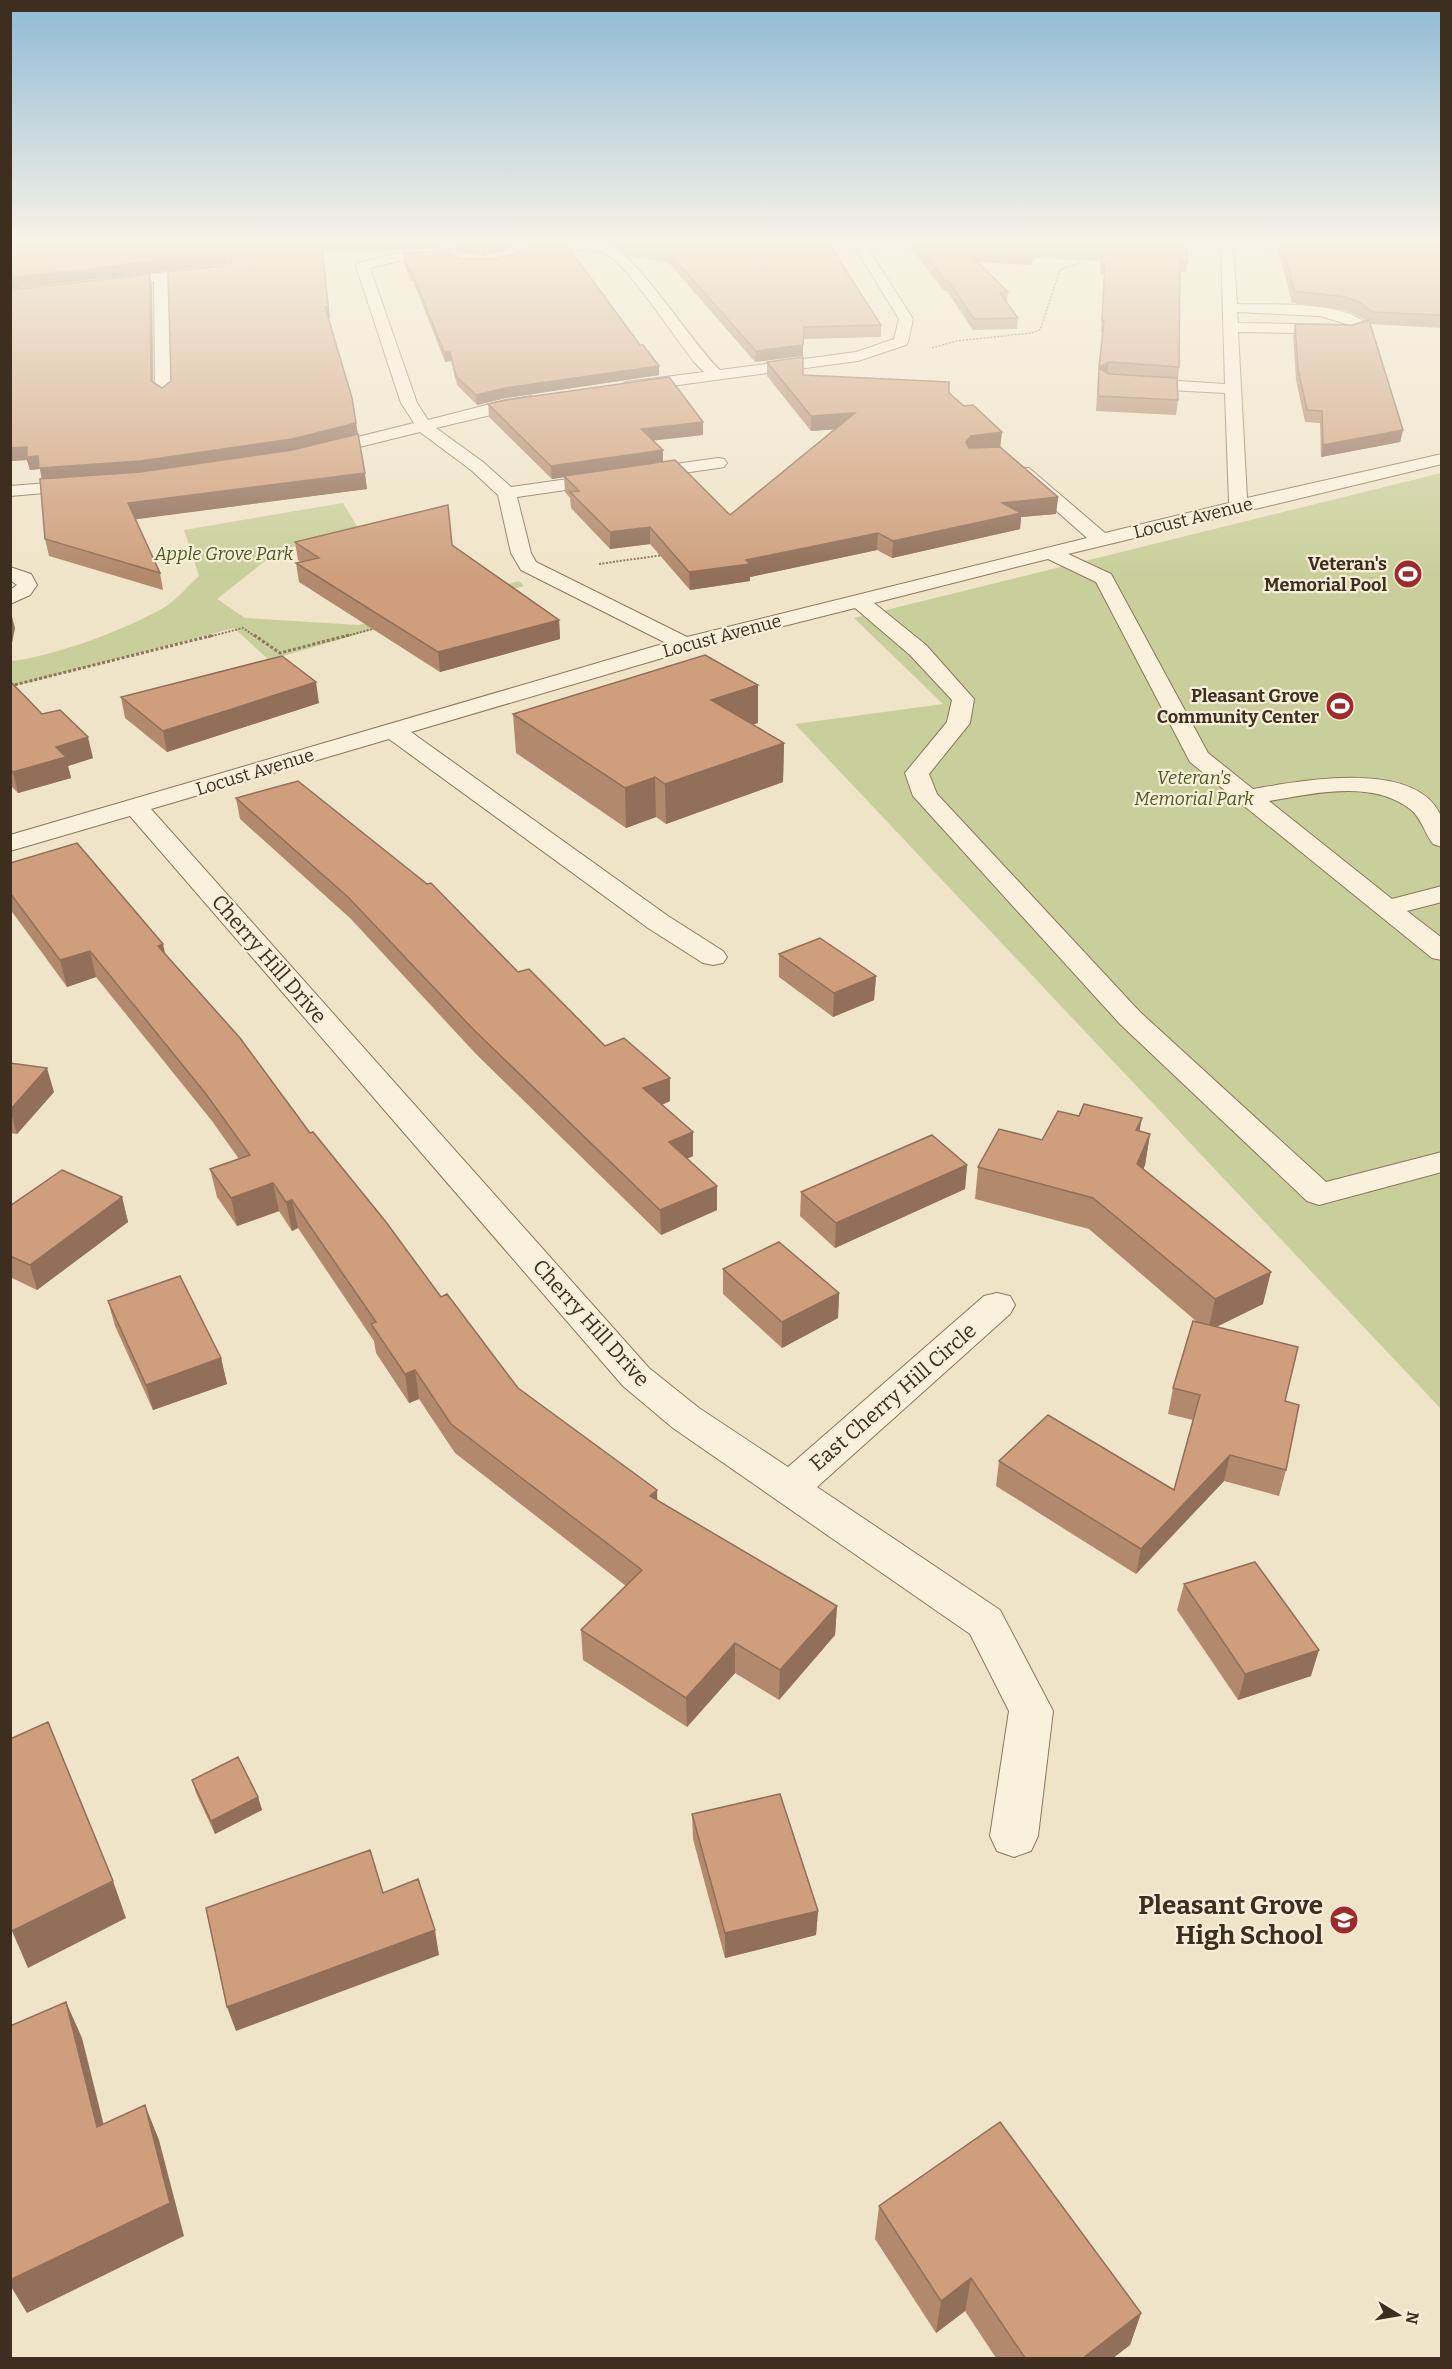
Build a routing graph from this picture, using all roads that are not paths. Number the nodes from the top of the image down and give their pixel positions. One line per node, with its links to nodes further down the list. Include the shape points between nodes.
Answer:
1 (162, 355): 10 (street)
2 (393, 355): 12 (street, via 410,403)
3 (696, 355): 6 (street)
4 (865, 355): 6 (street)
5 (1232, 355): 9 (street)
6 (716, 374): 8 (street)
7 (1118, 382): 9 (street)
8 (610, 389)
9 (1233, 389): 20 (street)
10 (163, 393)
11 (552, 398): 12 (street)
12 (424, 426): 13 (street); 19 (street)
13 (294, 459)
14 (1442, 459): 20 (street, Locust Avenue)
15 (1012, 462): 21 (street)
16 (718, 463): 19 (street)
17 (99, 484): 18 (street)
18 (10, 491)
19 (507, 493): 26 (street, via 520,553 528,566)
20 (1238, 506): 21 (street, Locust Avenue)
21 (1101, 540): 22 (street, Locust Avenue)
22 (1050, 553): 25 (street, Locust Avenue); 28 (street, via 1104,578 1198,757)
23 (10, 573): 24 (street, via 24,578 27,585)
24 (10, 598)
25 (859, 601): 26 (street, Locust Avenue); 36 (street, via 918,650 963,699 958,723 917,773 925,796 1130,1017 1319,1194)
26 (685, 644): 27 (street, Locust Avenue)
27 (394, 730): 29 (street, Locust Avenue); 35 (street, via 658,922)
28 (1248, 797): 30 (street, via 1336,784 1386,789 1418,803); 33 (street)
29 (136, 807): 31 (street, Locust Avenue); 38 (street, Cherry Hill Drive, via 636,1377 686,1418)
30 (1442, 839)
31 (10, 843)
32 (1442, 894): 33 (street)
33 (1387, 908): 34 (street)
34 (1442, 952)
35 (713, 957)
36 (1442, 1162)
37 (997, 1305): 38 (street, East Cherry Hill Circle)
38 (789, 1489): 39 (street, Cherry Hill Drive, via 985,1622 1031,1711)
39 (1014, 1836)

